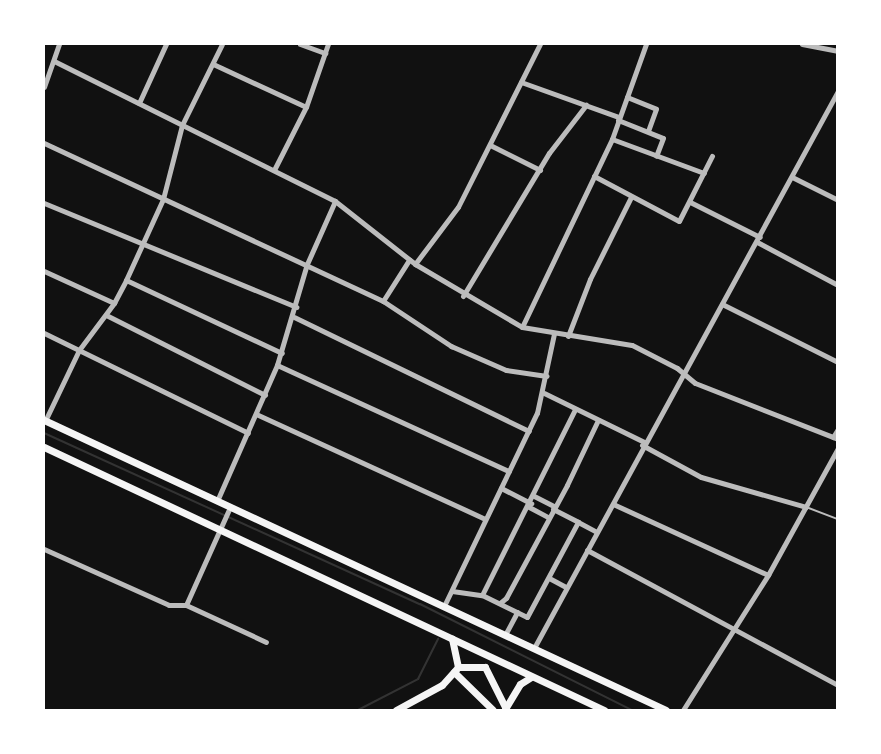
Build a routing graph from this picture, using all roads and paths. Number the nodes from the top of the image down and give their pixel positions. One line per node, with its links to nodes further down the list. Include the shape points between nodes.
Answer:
1 (59, 44): 11 (street)
2 (166, 44): 17 (street)
3 (222, 44): 12 (street)
4 (300, 44): 10 (street)
5 (327, 44): 10 (street)
6 (540, 44): 13 (street)
7 (646, 44): 16 (street)
8 (802, 44): 9 (street)
9 (837, 51)
10 (325, 53): 19 (street)
11 (54, 61): 14 (street); 17 (street)
12 (213, 64): 19 (street); 21 (street)
13 (521, 82): 18 (street); 25 (street)
14 (44, 87)
15 (837, 92): 32 (street)
16 (627, 97): 20 (street); 22 (street, via 656,109)
17 (139, 103): 21 (street)
18 (586, 105): 20 (street); 29 (street)
19 (306, 106): 28 (street)
20 (618, 119): 22 (street); 23 (street)
21 (182, 125): 28 (street); 34 (street)
22 (648, 131): 26 (street, via 663,138)
23 (612, 139): 26 (street); 31 (street)
24 (44, 143): 34 (street)
25 (490, 145): 29 (street); 43 (street, via 458,207)
26 (656, 156): 30 (street)
27 (712, 156): 30 (street)
28 (274, 170): 36 (street)
29 (540, 170): 47 (street)
30 (704, 173): 37 (street)
31 (594, 176): 33 (street); 54 (street)
32 (792, 177): 35 (street); 39 (street)
33 (631, 197): 37 (street, via 679,221); 57 (street, via 590,279)
34 (163, 199): 40 (street); 42 (street)
35 (837, 200)
36 (335, 201): 41 (street); 42 (street)
37 (690, 202): 39 (street)
38 (44, 203): 40 (street)
39 (758, 239): 46 (street); 50 (street)
40 (143, 245): 45 (street); 51 (street)
41 (409, 260): 43 (street); 48 (street)
42 (308, 264): 48 (street); 51 (street)
43 (415, 264): 47 (street)
44 (44, 270): 49 (street)
45 (126, 280): 49 (street); 59 (street)
46 (837, 285)
47 (463, 296): 54 (street)
48 (383, 300): 63 (street, via 451,346 506,370)
49 (114, 303): 52 (street)
50 (722, 303): 60 (street); 62 (street)
51 (296, 307): 53 (street)
52 (106, 315): 58 (street); 65 (street)
53 (294, 317): 59 (street); 71 (street)
54 (522, 327): 56 (street)
55 (44, 333): 58 (street)
56 (554, 334): 57 (street); 63 (street)
57 (568, 336): 62 (street, via 625,343)
58 (79, 350): 68 (street); 72 (street)
59 (282, 353): 61 (street)
60 (837, 362)
61 (278, 365): 65 (street); 77 (street)
62 (683, 374): 73 (street, via 708,388); 74 (street)
63 (548, 376): 64 (street)
64 (544, 393): 66 (street); 71 (street)
65 (265, 395): 67 (street)
66 (575, 409): 69 (street); 79 (street)
67 (256, 414): 72 (street); 87 (street)
68 (44, 420): 80 (main road)
69 (598, 420): 74 (street); 84 (street)
70 (837, 429): 73 (street)
71 (529, 430): 77 (street)
72 (248, 433): 80 (street)
73 (835, 438)
74 (643, 444): 81 (street); 83 (street, via 701,477)
75 (44, 447): 90 (main road)
76 (837, 448): 83 (street)
77 (509, 471): 78 (street)
78 (501, 489): 82 (street); 87 (street)
79 (534, 496): 82 (street); 84 (street)
80 (217, 501): 85 (main road)
81 (613, 504): 91 (street); 94 (street)
82 (530, 505): 86 (street); 98 (street)
83 (806, 507): 88 (lane); 94 (street)
84 (554, 508): 86 (street); 89 (street)
85 (229, 509): 90 (street); 101 (main road)
86 (548, 517): 99 (street)
87 (485, 519): 97 (street)
88 (837, 519)
89 (578, 522): 91 (street); 95 (street)
90 (220, 527): 100 (street); 105 (main road)
91 (597, 532): 93 (street)
92 (44, 549): 100 (street, via 169,605)
93 (587, 550): 96 (street); 103 (street)
94 (768, 575): 103 (street)
95 (549, 578): 96 (street); 102 (street, via 529,616)
96 (567, 587): 107 (street)
97 (452, 591): 98 (street); 101 (street)
98 (482, 595): 99 (street)
99 (500, 603): 102 (street)
100 (186, 605): 106 (street)
101 (444, 606): 104 (main road)
102 (517, 612): 104 (street)
103 (733, 630): 110 (street); 116 (street)
104 (505, 635): 107 (main road)
105 (452, 639): 108 (main road); 109 (main road)
106 (266, 642)
107 (534, 648): 115 (main road)
108 (456, 670): 111 (main road, via 485,667); 112 (main road, via 442,685); 113 (main road)
109 (531, 677): 111 (main road, via 520,684); 114 (main road)
110 (837, 685)
111 (505, 709)
112 (396, 711)
113 (493, 711)
114 (604, 711)
115 (666, 711)
116 (683, 711)

